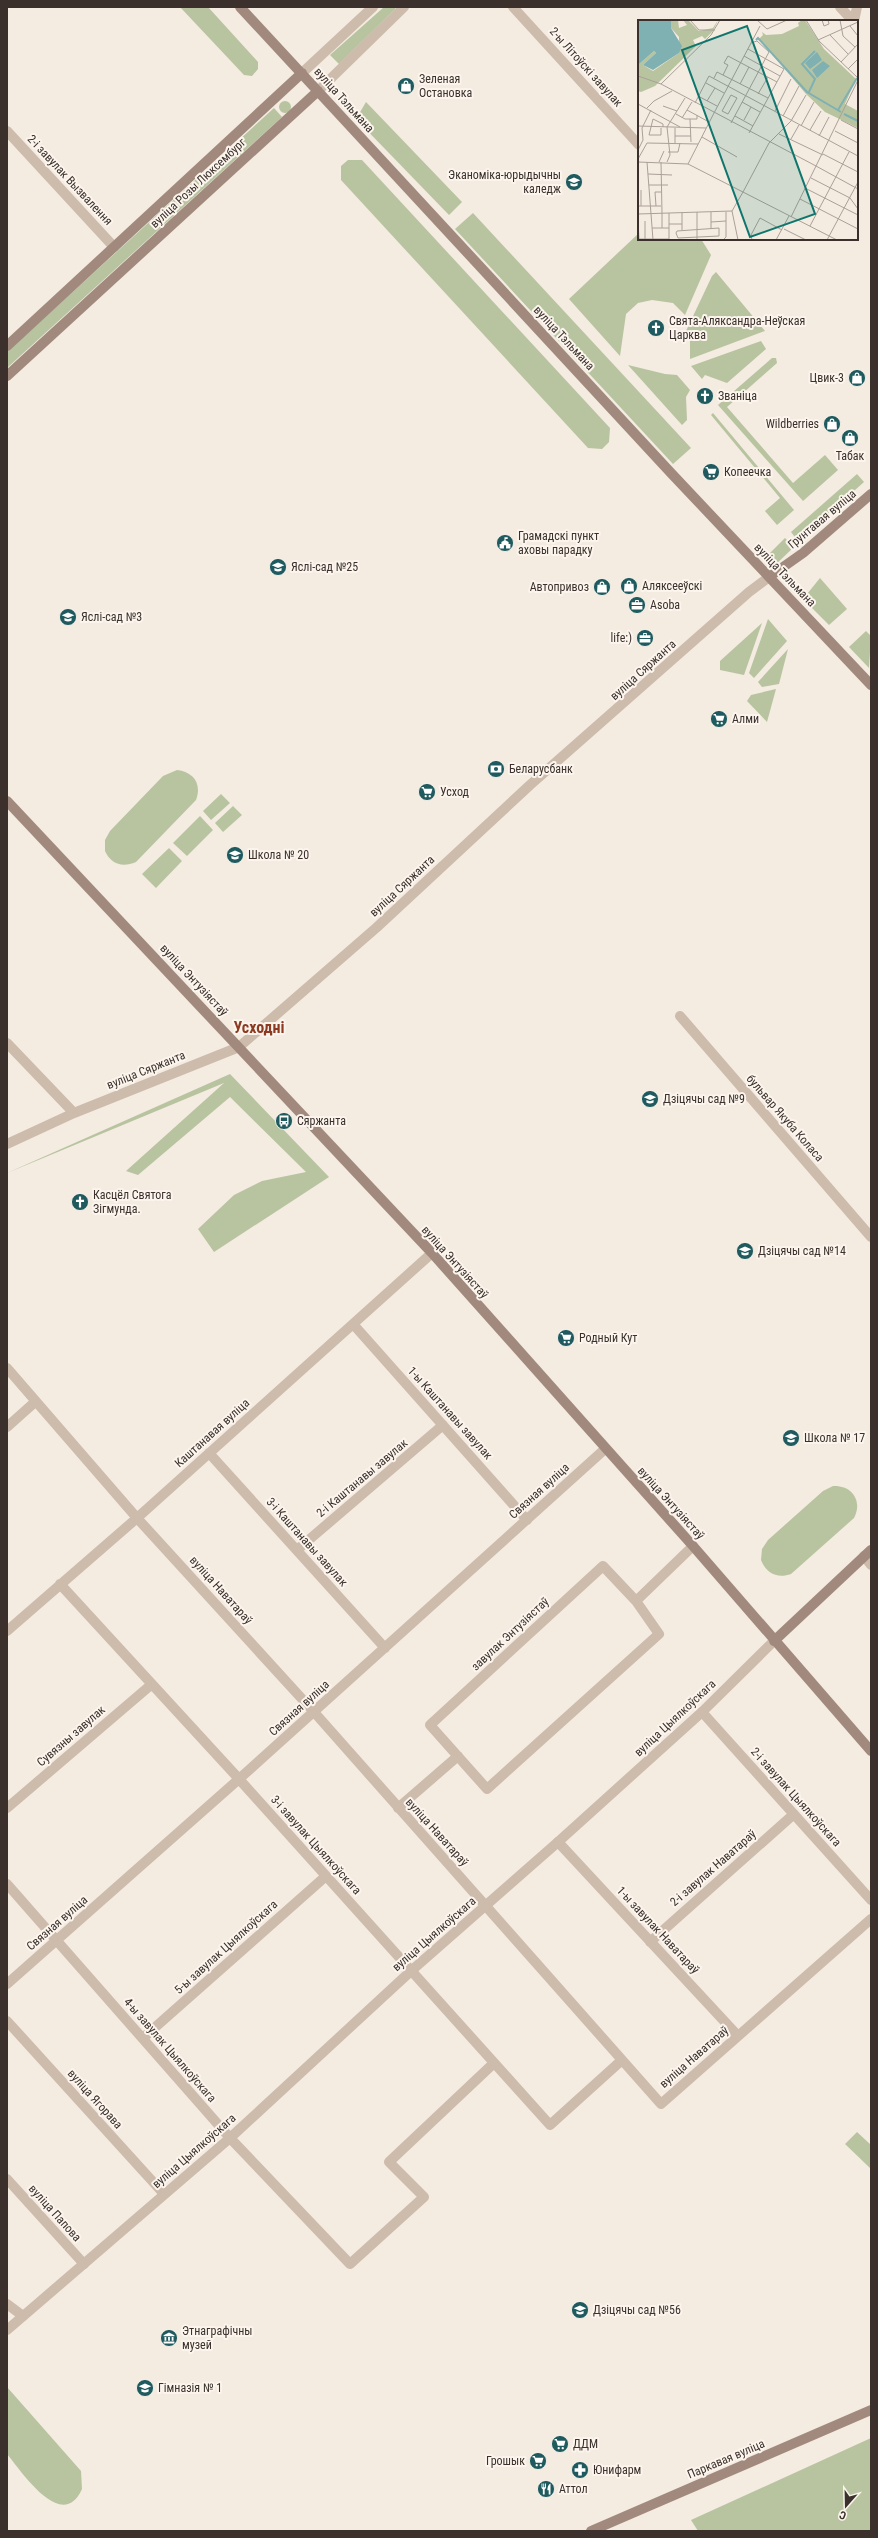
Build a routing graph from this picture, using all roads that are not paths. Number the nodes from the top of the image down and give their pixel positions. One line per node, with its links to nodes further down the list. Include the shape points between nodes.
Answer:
1 (240, 7): 9 (main road, вуліца Тэльмана)
2 (373, 7): 9 (street, вуліца Розы Люксембург)
3 (404, 7): 10 (street, вуліца Розы Люксембург)
4 (513, 7): 12 (street, 2-ы Літоўскі завулак)
5 (840, 7): 7 (street)
6 (857, 7): 8 (street)
7 (853, 20)
8 (854, 20)
9 (302, 74): 10 (main road, вуліца Тэльмана); 13 (main road, вуліца Розы Люксембург)
10 (318, 91): 15 (main road, вуліца Розы Люксембург); 17 (main road, вуліца Тэльмана)
11 (7, 131): 13 (street, 2-і завулак Вызвалення)
12 (638, 144)
13 (114, 246): 14 (main road, вуліца Розы Люксембург)
14 (7, 346)
15 (7, 376)
16 (871, 494): 17 (main road, Грунтавая вуліца, via 803,554)
17 (769, 577): 18 (main road, вуліца Тэльмана); 22 (street, вуліца Сяржанта, via 530,785 371,932)
18 (871, 685)
19 (7, 801): 22 (main road, вуліца Энтузіястаў)
20 (680, 1016): 25 (street, бульвар Якуба Коласа)
21 (7, 1043): 23 (street)
22 (239, 1047): 23 (street, вуліца Сяржанта); 26 (main road, вуліца Энтузіястаў)
23 (74, 1113): 24 (street, вуліца Сяржанта)
24 (7, 1144)
25 (871, 1237)
26 (432, 1253): 27 (street, Каштанавая вуліца); 32 (main road, вуліца Энтузіястаў)
27 (353, 1324): 30 (street, 1-ы Каштанавы завулак); 33 (street, Каштанавая вуліца)
28 (7, 1368): 29 (street, вуліца Наватараў)
29 (35, 1402): 31 (street); 34 (street, вуліца Наватараў)
30 (443, 1425): 35 (street, 1-ы Каштанавы завулак); 37 (street, 2-і Каштанавы завулак)
31 (7, 1427)
32 (605, 1449): 35 (street, Связная вуліца); 36 (main road, вуліца Энтузіястаў)
33 (209, 1453): 34 (street, Каштанавая вуліца); 37 (street, 3-і Каштанавы завулак)
34 (137, 1518): 40 (street, Каштанавая вуліца); 46 (street, вуліца Наватараў)
35 (527, 1520): 44 (street, Связная вуліца)
36 (693, 1546): 41 (street); 43 (main road, вуліца Энтузіястаў)
37 (297, 1550): 44 (street, 3-і Каштанавы завулак)
38 (867, 1553): 39 (street); 43 (main road, вуліца Цыялкоўскага)
39 (871, 1565)
40 (60, 1584): 42 (street, Каштанавая вуліца); 45 (street, 3-і завулак Цыялкоўскага)
41 (636, 1601): 49 (street, завулак Энтузіястаў, via 660,1634 487,1789); 49 (street, завулак Энтузіястаў, via 603,1566 430,1725)
42 (7, 1631)
43 (774, 1641): 47 (street, вуліца Цыялкоўскага); 48 (main road, вуліца Энтузіястаў)
44 (385, 1648): 46 (street, Связная вуліца)
45 (152, 1684): 50 (street, 3-і завулак Цыялкоўскага); 51 (street, Сувязны завулак)
46 (314, 1712): 50 (street, Связная вуліца); 52 (street, вуліца Наватараў)
47 (702, 1712): 53 (street, 2-і завулак Цыялкоўскага); 54 (street, вуліца Цыялкоўскага)
48 (871, 1751)
49 (458, 1756): 52 (street)
50 (239, 1779): 55 (street, 3-і завулак Цыялкоўскага); 60 (street, Связная вуліца)
51 (7, 1808)
52 (398, 1808): 58 (street, вуліца Наватараў)
53 (794, 1814): 57 (street, 2-і завулак Цыялкоўскага); 61 (street, 2-і завулак Наватараў)
54 (558, 1842): 58 (street, вуліца Цыялкоўскага); 61 (street, 1-ы завулак Наватараў)
55 (326, 1876): 62 (street, 3-і завулак Цыялкоўскага); 66 (street, 5-ы завулак Цыялкоўскага)
56 (7, 1884): 60 (street, 4-ы завулак Цыялкоўскага)
57 (871, 1900)
58 (485, 1906): 62 (street, вуліца Цыялкоўскага); 67 (street, вуліца Наватараў)
59 (871, 1919): 65 (street, вуліца Наватараў)
60 (56, 1941): 63 (street, Связная вуліца); 66 (street, 4-ы завулак Цыялкоўскага)
61 (650, 1942): 65 (street, 1-ы завулак Наватараў)
62 (411, 1971): 68 (street, 3-і завулак Цыялкоўскага); 69 (street, вуліца Цыялкоўскага)
63 (7, 1984)
64 (7, 2021): 71 (street, вуліца Ягорава)
65 (738, 2036): 67 (street, вуліца Наватараў, via 661,2104)
66 (143, 2038): 69 (street, 4-ы завулак Цыялкоўскага)
67 (622, 2060): 68 (street, 3-і завулак Цыялкоўскага, via 550,2125)
68 (494, 2063): 69 (street, 4-ы завулак Цыялкоўскага, via 389,2162 424,2197 350,2264)
69 (230, 2138): 71 (street, вуліца Цыялкоўскага)
70 (7, 2179): 72 (street, вуліца Папова)
71 (164, 2194): 72 (street, вуліца Цыялкоўскага)
72 (84, 2264): 74 (street, вуліца Цыялкоўскага)
73 (7, 2304): 74 (street)
74 (23, 2316): 75 (street, вуліца Цыялкоўскага)
75 (7, 2330)
76 (871, 2410): 77 (main road, Паркавая вуліца)
77 (591, 2531)

